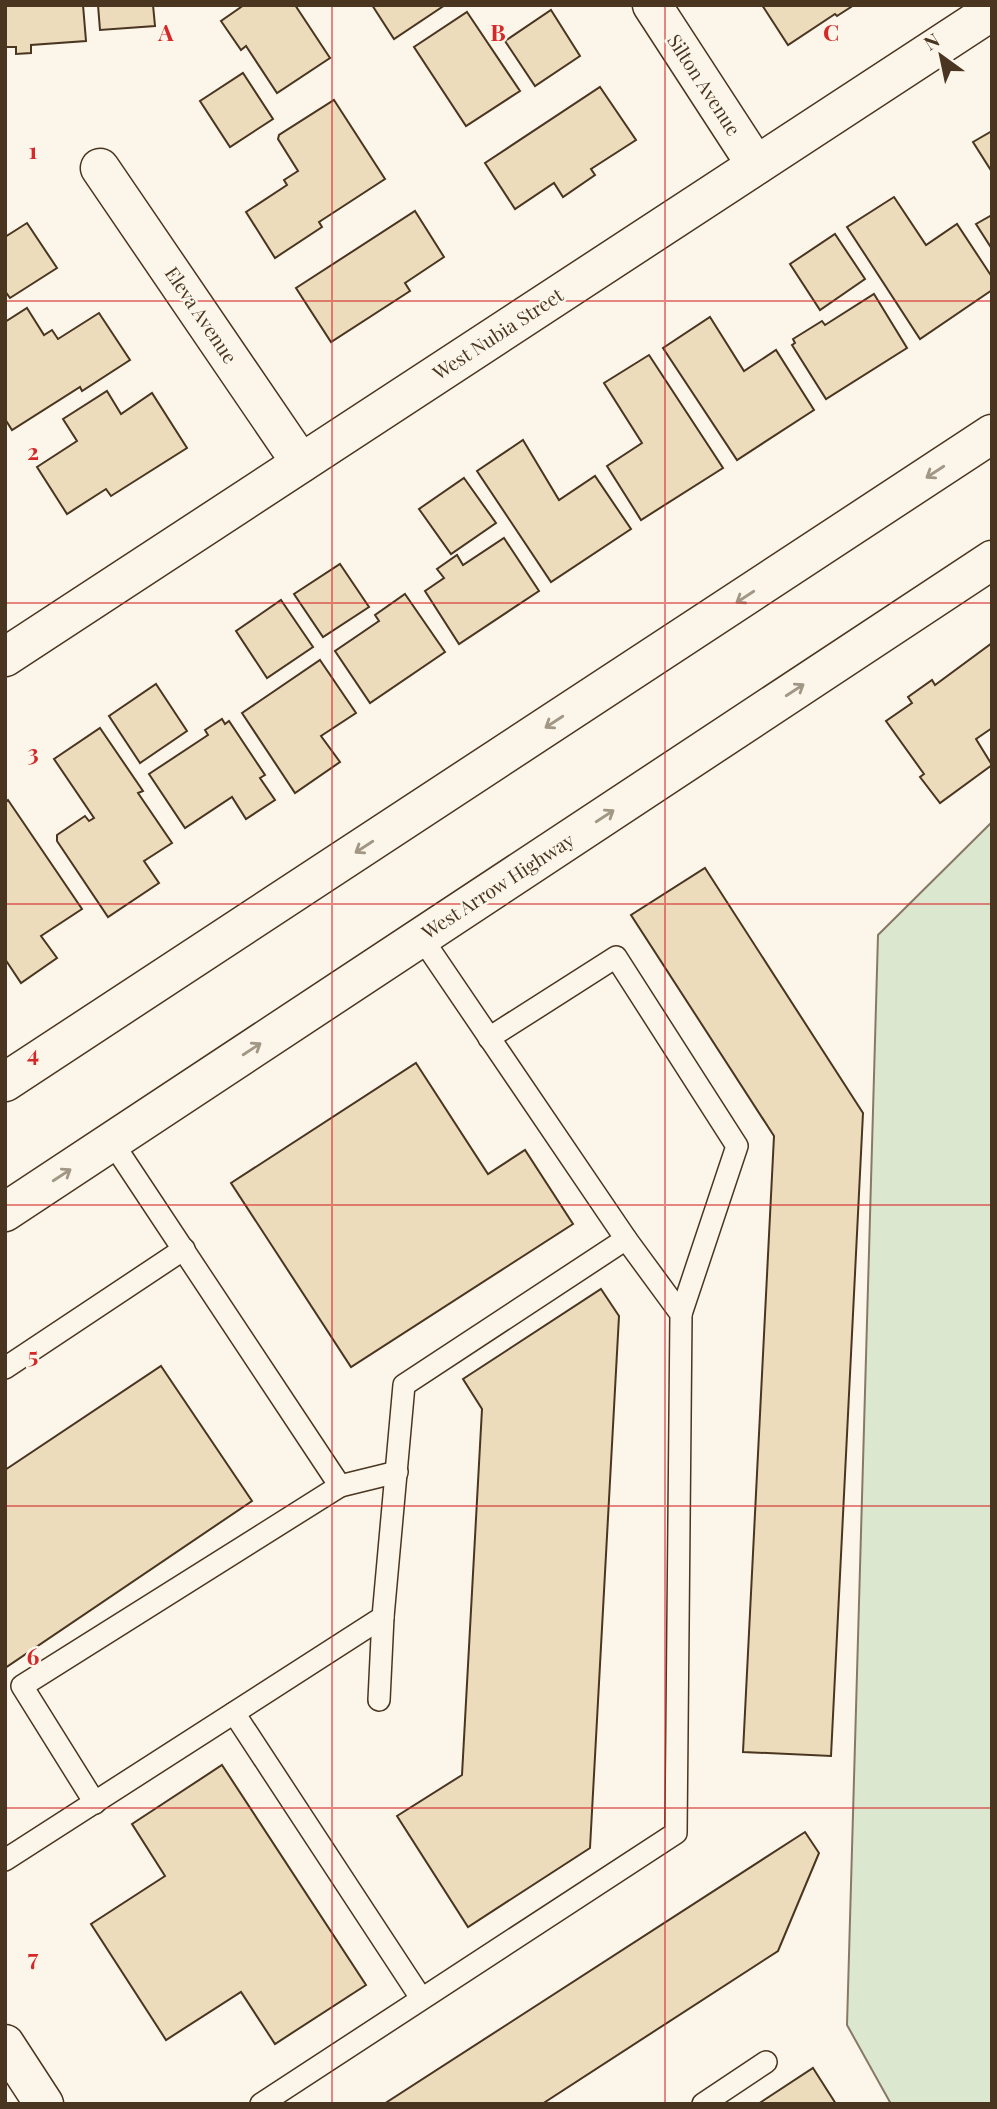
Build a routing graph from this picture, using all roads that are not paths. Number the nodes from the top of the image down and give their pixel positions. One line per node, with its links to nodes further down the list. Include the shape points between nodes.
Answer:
1 (652, 5): 3 (main road, Silton Avenue)
2 (992, 10): 3 (main road, West Nubia Street)
3 (755, 165): 6 (main road, West Nubia Street)
4 (100, 168): 6 (main road, Eleva Avenue)
5 (992, 435): 11 (main road, one-way to 11)
6 (301, 463): 8 (main road, West Nubia Street)
7 (992, 560): 9 (main road, West Arrow Highway, one-way to 7)
8 (5, 657)
9 (421, 937): 10 (lane); 12 (main road, West Arrow Highway, one-way to 9)
10 (489, 1038): 14 (lane); 16 (lane, via 616,957 737,1146)
11 (5, 1083)
12 (112, 1142): 13 (main road, West Arrow Highway, one-way to 12); 15 (lane)
13 (5, 1212)
14 (626, 1239): 16 (lane); 18 (lane, via 404,1385)
15 (184, 1249): 17 (lane); 19 (lane)
16 (681, 1314): 25 (lane, via 676,1833)
17 (5, 1367)
18 (397, 1472): 19 (lane); 20 (lane)
19 (340, 1486): 23 (lane, via 22,1686)
20 (383, 1617): 21 (lane); 22 (lane)
21 (379, 1700)
22 (234, 1713): 23 (lane); 25 (lane)
23 (95, 1802): 24 (lane)
24 (5, 1860)
25 (421, 1998): 29 (lane)
26 (5, 2045): 28 (main road)
27 (766, 2062): 30 (lane)
28 (44, 2104)
29 (261, 2104)
30 (703, 2104)

